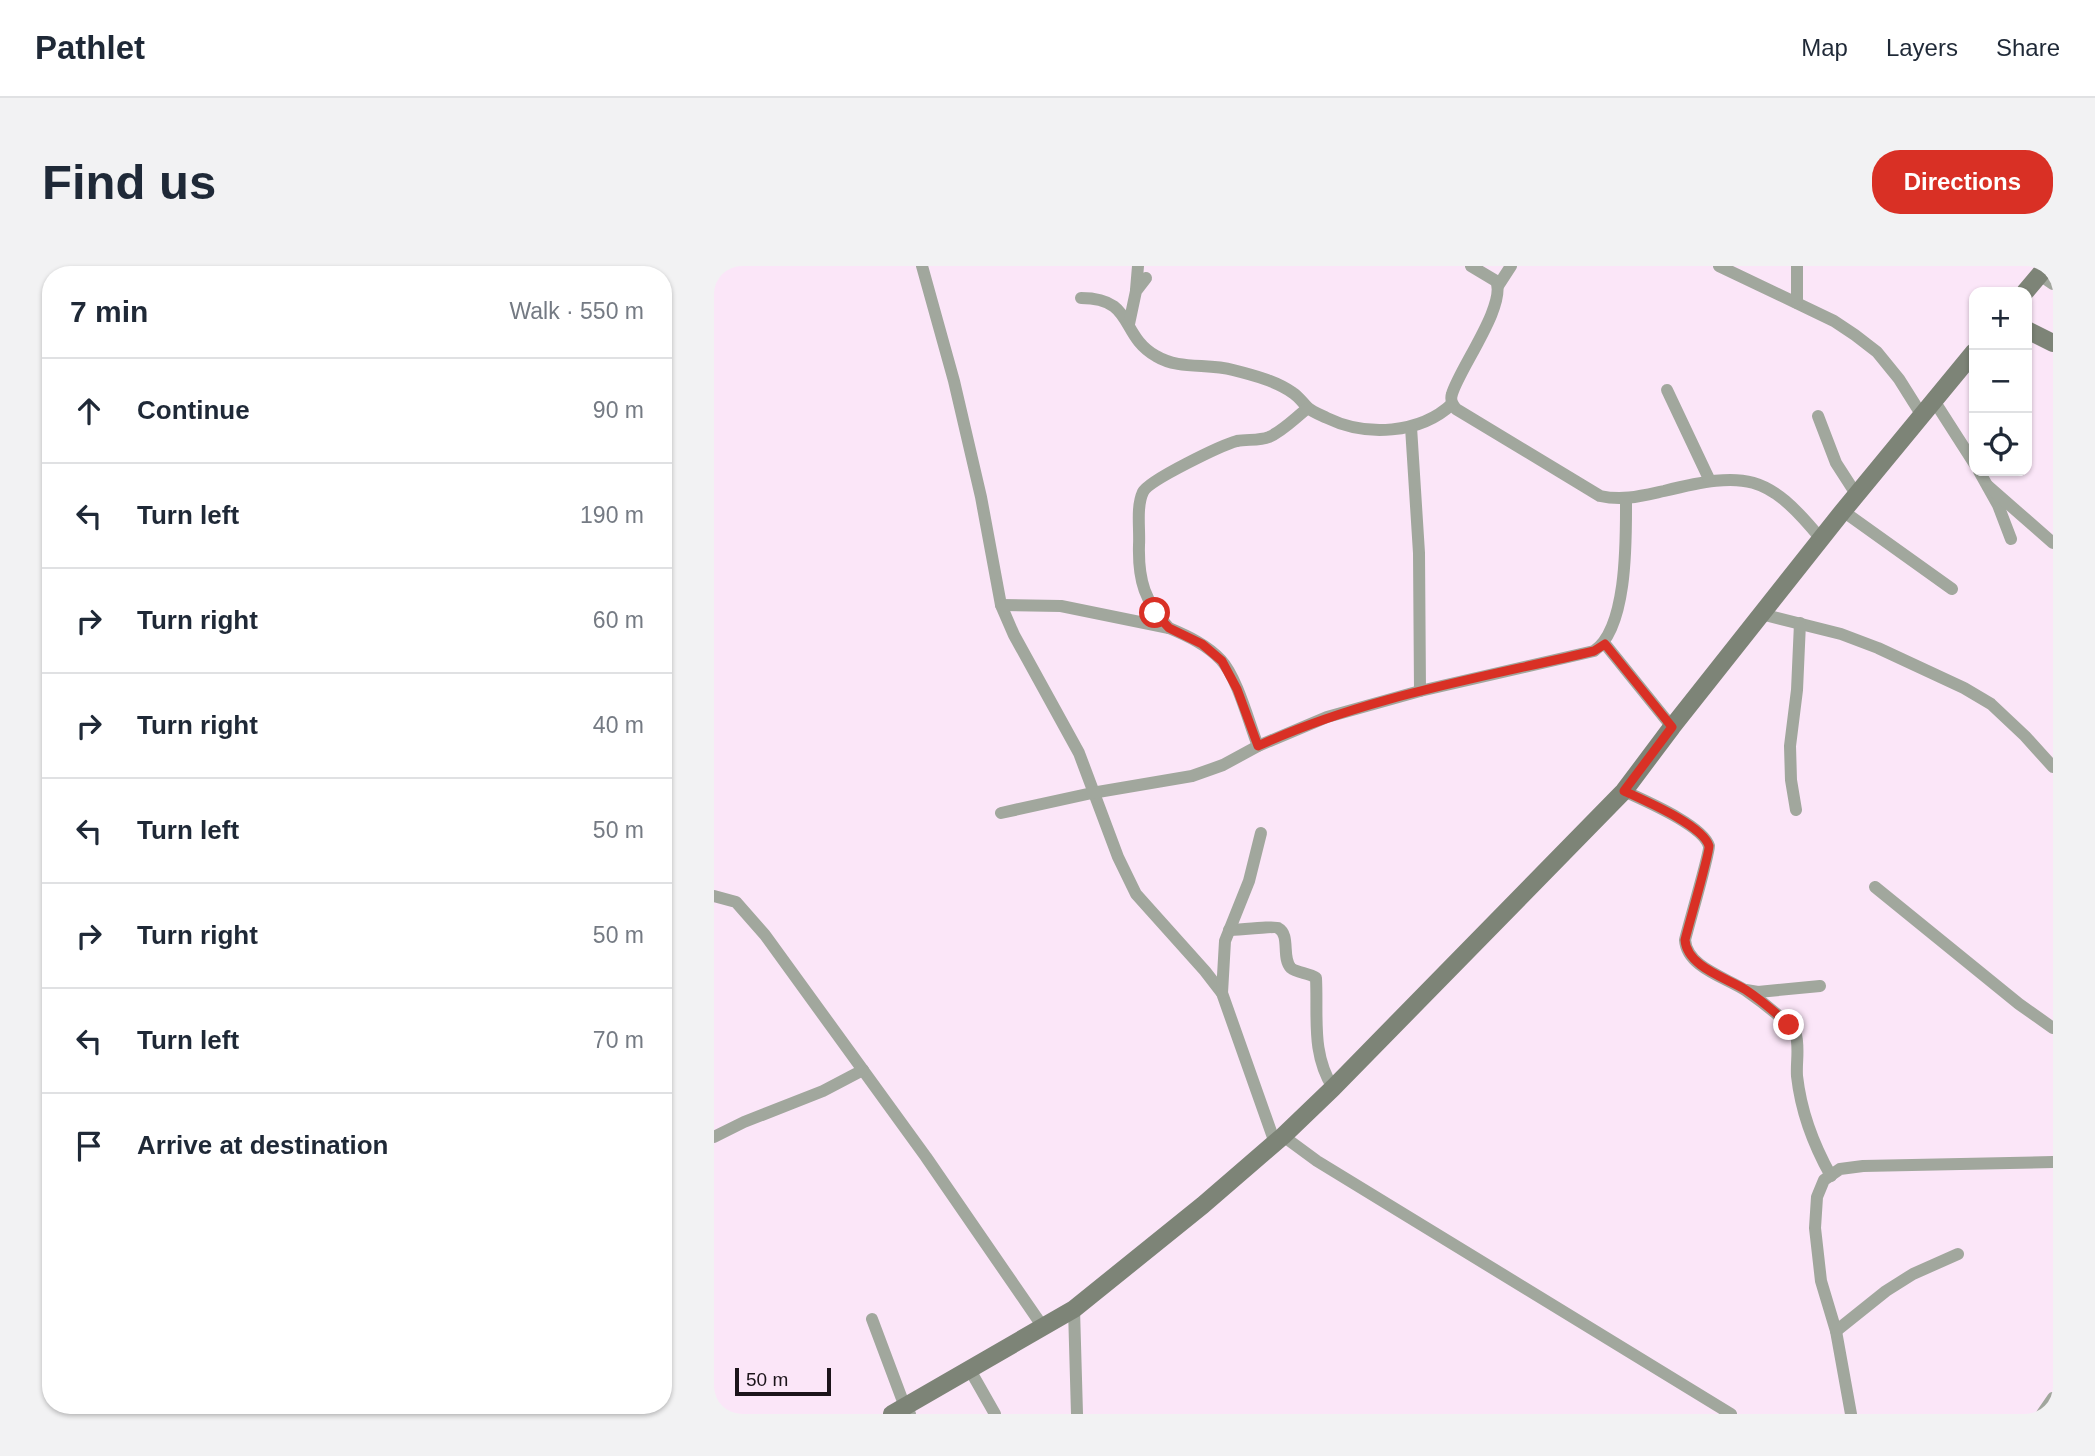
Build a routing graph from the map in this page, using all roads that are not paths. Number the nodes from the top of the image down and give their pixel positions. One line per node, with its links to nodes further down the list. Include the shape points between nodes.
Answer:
1 (922, 266): 36 (street, via 963,419)
2 (1138, 266): 11 (street)
3 (1471, 266): 9 (street)
4 (1511, 266): 9 (street)
5 (1718, 266): 13 (street)
6 (1797, 266): 13 (street)
7 (2047, 275): 10 (street)
8 (1146, 278): 11 (street)
9 (1499, 286): 20 (street, via 1479,341 1452,392)
10 (2031, 287)
11 (1136, 290): 14 (street)
12 (1081, 298): 14 (street, via 1113,305)
13 (1797, 303): 22 (street, via 1834,321 1877,352)
14 (1129, 324): 21 (street, via 1137,342 1167,362 1233,370 1276,384)
15 (2032, 333): 16 (street)
16 (2053, 343)
17 (1969, 358): 19 (street)
18 (1667, 390): 27 (street)
19 (1933, 399): 22 (street); 25 (street)
20 (1452, 404): 24 (street); 30 (street, via 1586,489)
21 (1308, 408): 24 (street, via 1359,428); 39 (street, via 1266,438 1228,444 1147,486 1140,500 1139,572 1150,605)
22 (1921, 414): 29 (street)
23 (1818, 416): 29 (street, via 1836,463)
24 (1412, 427): 41 (street)
25 (1969, 455)
26 (1982, 476): 28 (street)
27 (1710, 481): 30 (street); 32 (street, via 1740,480 1768,488 1792,505)
28 (1989, 486): 33 (street); 34 (street)
29 (1856, 494): 31 (street)
30 (1626, 499): 40 (street, via 1625,567 1614,625)
31 (1843, 511): 32 (street); 35 (street)
32 (1821, 539): 37 (street)
33 (2011, 539)
34 (2053, 543)
35 (1952, 589)
36 (1001, 605): 39 (street, via 1061,606); 46 (street, via 1079,753)
37 (1761, 614): 38 (street); 42 (street)
38 (1800, 623): 44 (street, via 1878,648 1964,688 1991,704); 47 (street, via 1790,746)
39 (1169, 628): 43 (street, via 1202,644 1222,661)
40 (1605, 644): 41 (street, via 1594,651); 42 (street)
41 (1420, 691): 43 (street, via 1327,717)
42 (1672, 727): 45 (street)
43 (1258, 746): 46 (street, via 1192,776)
44 (2053, 767)
45 (1624, 791): 54 (street, via 1689,826 1709,845 1686,947 1702,966); 58 (street)
46 (1092, 793): 48 (street); 55 (street, via 1136,894)
47 (1796, 810)
48 (1000, 813)
49 (1261, 834): 52 (street)
50 (1875, 887): 56 (street)
51 (714, 896): 57 (street, via 736,902 765,935)
52 (1229, 930): 55 (street); 58 (street, via 1280,929 1288,965 1316,978 1318,1053 1322,1071)
53 (1820, 986): 54 (street)
54 (1745, 990): 62 (street, via 1795,1031 1799,1094 1814,1145)
55 (1222, 993): 60 (street)
56 (2053, 1028)
57 (863, 1070): 59 (street); 66 (street)
58 (1333, 1087): 60 (street)
59 (714, 1137)
60 (1279, 1140): 64 (street); 73 (street)
61 (2053, 1162): 62 (street, via 1863,1166 1840,1169)
62 (1831, 1176): 67 (street, via 1824,1180 1817,1197 1815,1228 1821,1281)
63 (1958, 1254): 67 (street, via 1886,1291)
64 (1074, 1309): 66 (street); 72 (street)
65 (872, 1319): 70 (street)
66 (1043, 1327): 68 (street)
67 (1836, 1331): 74 (street)
68 (970, 1370): 70 (street); 71 (street)
69 (2053, 1398): 75 (street)
70 (902, 1412)
71 (995, 1414)
72 (1077, 1414)
73 (1731, 1414)
74 (1851, 1414)
75 (2042, 1414)

